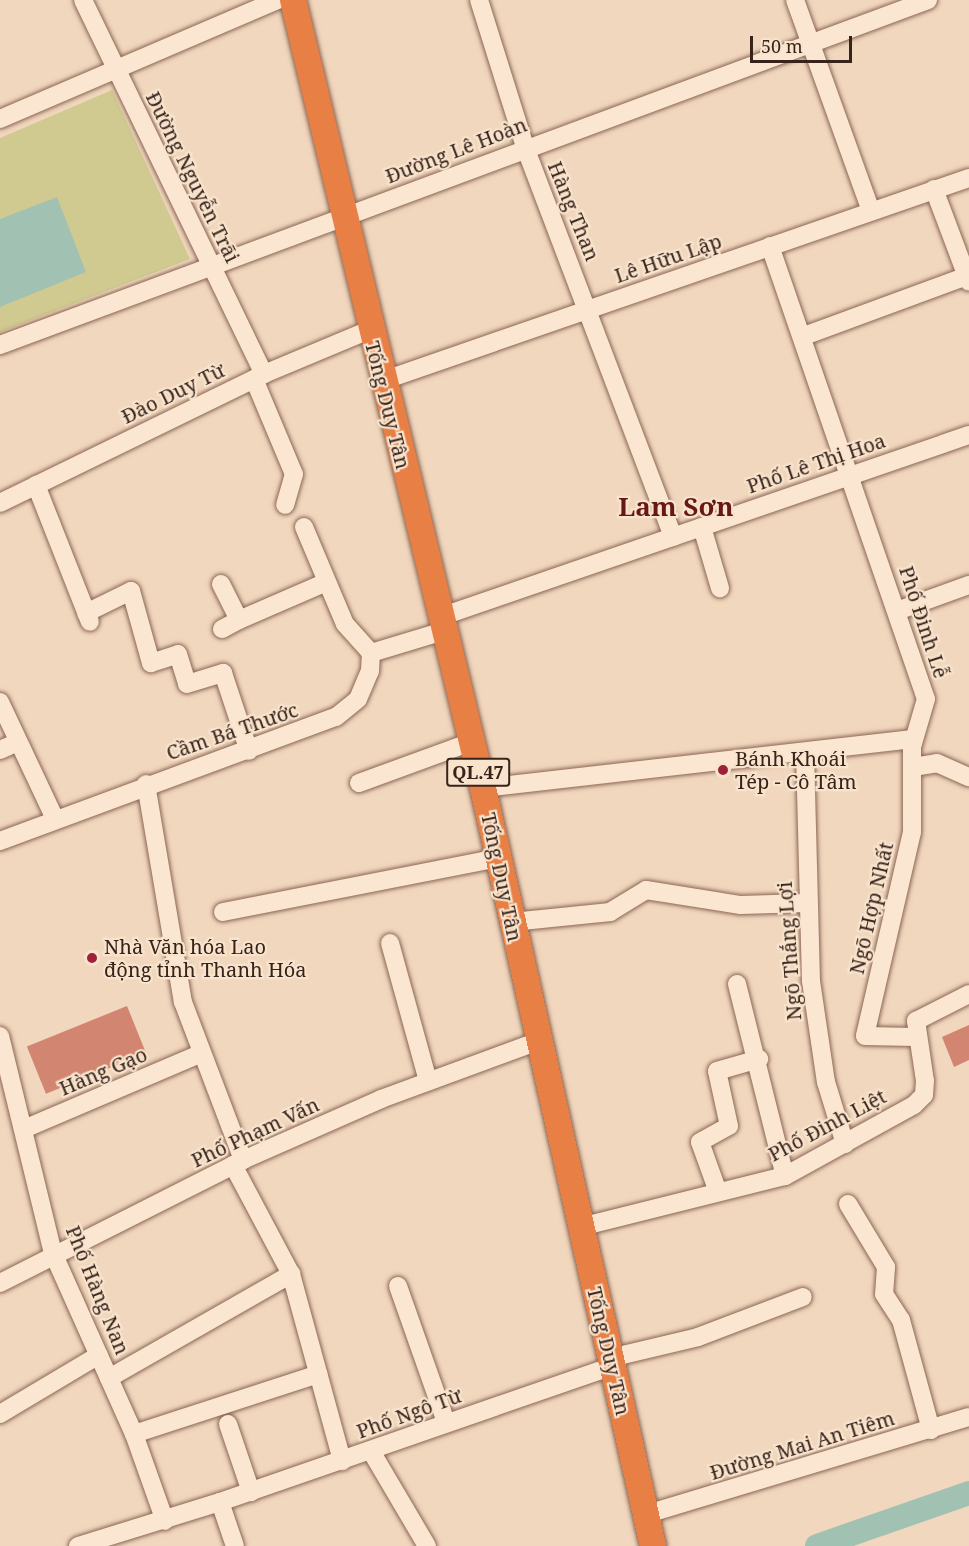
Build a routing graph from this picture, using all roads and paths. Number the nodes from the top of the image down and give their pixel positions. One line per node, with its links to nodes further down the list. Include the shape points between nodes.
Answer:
1 (83, 0): 8 (street, Đường Nguyễn Trãi)
2 (278, 0): 8 (street)
3 (293, 0): 14 (highway, Tống Duy Tân / QL.47)
4 (479, 0): 10 (street, Hàng Than)
5 (795, 0): 7 (street)
6 (928, 0): 7 (street, Đường Lê Hoàn)
7 (811, 41): 10 (street, Đường Lê Hoàn); 13 (street)
8 (115, 69): 9 (street); 16 (street, Đường Nguyễn Trãi)
9 (0, 119)
10 (525, 147): 14 (street, Đường Lê Hoàn); 18 (street, Hàng Than)
11 (969, 178): 12 (street, Lê Hữu Lập)
12 (934, 189): 13 (street, Lê Hữu Lập); 17 (street)
13 (871, 211): 15 (street, Lê Hữu Lập)
14 (342, 218): 16 (street, Đường Lê Hoàn); 19 (highway, Tống Duy Tân / QL.47)
15 (770, 246): 18 (street, Lê Hữu Lập); 20 (street, Phố Đinh Lễ)
16 (211, 264): 21 (street, Đường Lê Hoàn); 22 (street, Đường Nguyễn Trãi)
17 (968, 279): 20 (street)
18 (589, 309): 23 (street, Lê Hữu Lập); 31 (street, Hàng Than)
19 (369, 330): 22 (street, Đào Duy Từ); 23 (highway, Tống Duy Tân / QL.47)
20 (804, 336): 25 (street, Phố Đinh Lễ)
21 (0, 345)
22 (259, 376): 26 (street, Đào Duy Từ); 28 (street, Đường Nguyễn Trãi, via 294,474)
23 (382, 381): 38 (highway, Tống Duy Tân / QL.47)
24 (969, 435): 25 (street, Phố Lê Thị Hoa)
25 (850, 475): 29 (street, Phố Lê Thị Hoa); 36 (street, Phố Đinh Lễ)
26 (36, 485): 27 (street, Đào Duy Từ); 46 (street, via 88,617 131,591 151,663 178,654 187,684 223,673)
27 (0, 503)
28 (285, 505)
29 (702, 527): 31 (street, Phố Lê Thị Hoa); 35 (street)
30 (304, 528): 32 (street)
31 (673, 537): 38 (street, Phố Lê Thị Hoa)
32 (324, 583): 37 (street); 40 (street, via 356,639)
33 (221, 584): 37 (street)
34 (969, 585): 36 (street)
35 (720, 588)
36 (897, 611): 42 (street, Phố Đinh Lễ, via 926,699)
37 (239, 620): 39 (street)
38 (442, 624): 40 (street); 44 (highway, Tống Duy Tân / QL.47)
39 (222, 629)
40 (371, 653): 46 (street, Cầm Bá Thước, via 370,672 358,699 336,717)
41 (0, 702): 43 (street)
42 (914, 739): 47 (street); 48 (street, Ngõ Hợp Nhất)
43 (18, 742): 45 (street); 53 (street)
44 (471, 742): 50 (street); 52 (highway, Tống Duy Tân / QL.47)
45 (0, 750)
46 (249, 752): 51 (street, Cầm Bá Thước)
47 (805, 752): 52 (street, via 590,772); 56 (street, Ngõ Thắng Lợi)
48 (913, 766): 49 (street, via 937,763); 63 (street, Ngõ Hợp Nhất, via 912,832 865,1036)
49 (967, 772)
50 (359, 783)
51 (146, 784): 53 (street, Cầm Bá Thước); 65 (street, via 166,916)
52 (483, 788): 55 (highway, Tống Duy Tân / QL.47)
53 (55, 819): 54 (street, Cầm Bá Thước)
54 (0, 841)
55 (498, 858): 57 (street); 58 (highway, Tống Duy Tân / QL.47)
56 (807, 903): 58 (street, via 741,905 646,890 610,912); 70 (street, Ngõ Thắng Lợi, via 818,1039)
57 (223, 912)
58 (512, 922): 64 (highway, Tống Duy Tân / QL.47)
59 (390, 943): 67 (street)
60 (737, 984): 66 (street)
61 (969, 994): 63 (street, via 930,1010 916,1021)
62 (0, 1036): 68 (street, Phố Hàng Nan)
63 (915, 1037): 70 (street, Phố Đinh Liệt, via 924,1095)
64 (538, 1041): 67 (street, Phố Phạm Vấn); 75 (highway, Tống Duy Tân / QL.47)
65 (200, 1054): 69 (street, Hàng Gạo); 71 (street)
66 (759, 1059): 72 (street); 73 (street, via 717,1071 729,1126 700,1142)
67 (428, 1081): 71 (street, Phố Phạm Vấn)
68 (6, 1088): 69 (street, Phố Hàng Nan)
69 (24, 1129): 76 (street, Phố Hàng Nan)
70 (845, 1144): 72 (street, Phố Đinh Liệt)
71 (238, 1163): 76 (street, Phố Phạm Vấn); 77 (street)
72 (785, 1176): 73 (street, Phố Đinh Liệt)
73 (718, 1192): 75 (street, Phố Đinh Liệt)
74 (848, 1204): 89 (street, via 886,1267 884,1294 901,1320)
75 (580, 1227): 82 (highway, Tống Duy Tân / QL.47)
76 (53, 1253): 78 (street, Phố Phạm Vấn); 81 (street, Phố Hàng Nan)
77 (291, 1274): 83 (street); 84 (street)
78 (0, 1283)
79 (398, 1286): 87 (street)
80 (803, 1297): 82 (street, Phố Ngô Từ, via 698,1337)
81 (99, 1356): 84 (street, Phố Hàng Nan); 85 (street)
82 (611, 1362): 87 (street, Phố Ngô Từ); 95 (highway, Tống Duy Tân / QL.47)
83 (319, 1374): 90 (street); 92 (street)
84 (109, 1378): 90 (street, Phố Hàng Nan)
85 (0, 1414)
86 (969, 1417): 89 (street, Đường Mai An Tiêm)
87 (446, 1422): 91 (street, Phố Ngô Từ)
88 (228, 1424): 93 (street)
89 (931, 1430): 95 (street, Đường Mai An Tiêm)
90 (134, 1434): 96 (street, Phố Hàng Nan)
91 (371, 1451): 92 (street, Phố Ngô Từ); 99 (street)
92 (342, 1461): 93 (street, Phố Ngô Từ)
93 (251, 1492): 94 (street, Phố Ngô Từ)
94 (220, 1502): 96 (street, Phố Ngô Từ); 98 (street)
95 (647, 1514): 100 (highway, Tống Duy Tân / QL.47)
96 (165, 1521): 97 (street, Phố Ngô Từ)
97 (78, 1546)
98 (235, 1546)
99 (427, 1546)
100 (653, 1546)

